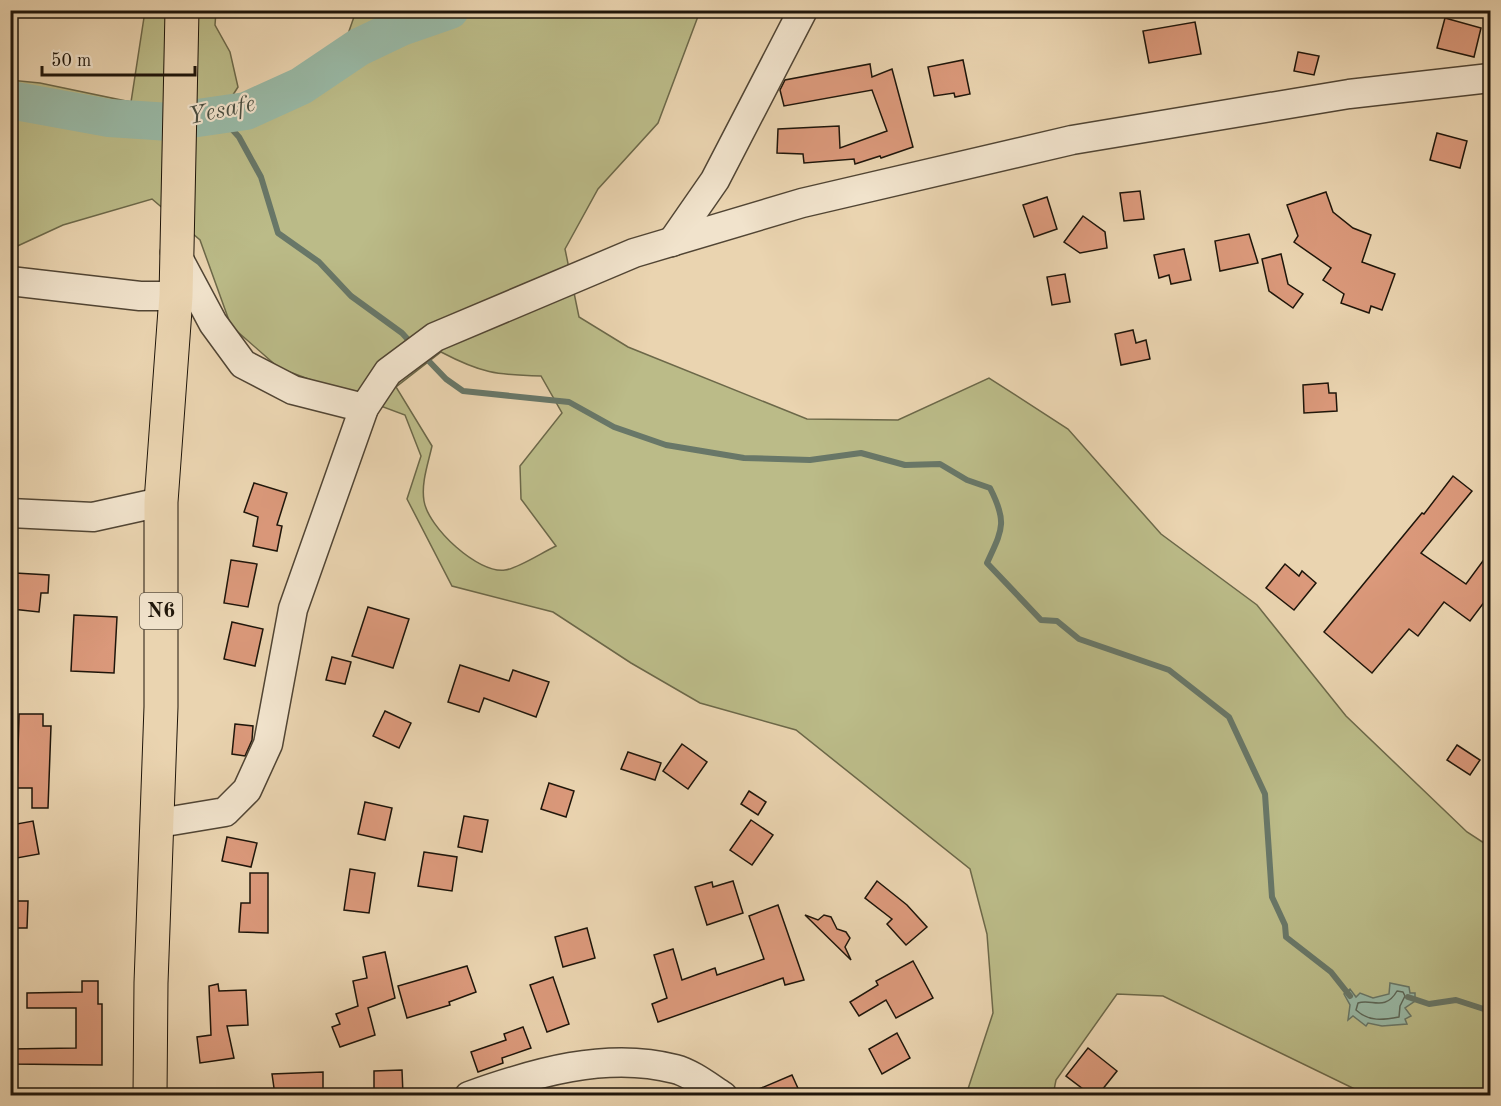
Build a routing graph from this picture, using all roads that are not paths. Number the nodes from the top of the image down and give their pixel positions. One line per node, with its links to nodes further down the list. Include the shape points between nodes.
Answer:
1 (182, 10): 5 (highway, N6)
2 (803, 10): 4 (street, via 715,180)
3 (1491, 78): 4 (street, via 1349,94 1072,140 802,202)
4 (672, 242): 8 (street, via 634,254 435,337 388,372)
5 (175, 252): 7 (highway, N6); 8 (street, via 213,323 243,364 293,390)
6 (10, 281): 7 (street, via 140,296)
7 (176, 296): 9 (highway, N6)
8 (364, 408): 11 (street, via 293,609 268,744 247,790 225,812)
9 (161, 502): 10 (street, via 93,518); 11 (highway, N6)
10 (10, 513)
11 (159, 823): 12 (highway, N6)
12 (150, 1095)
13 (468, 1095): 14 (street, via 510,1081 600,1062 643,1063 678,1070)
14 (723, 1095)

